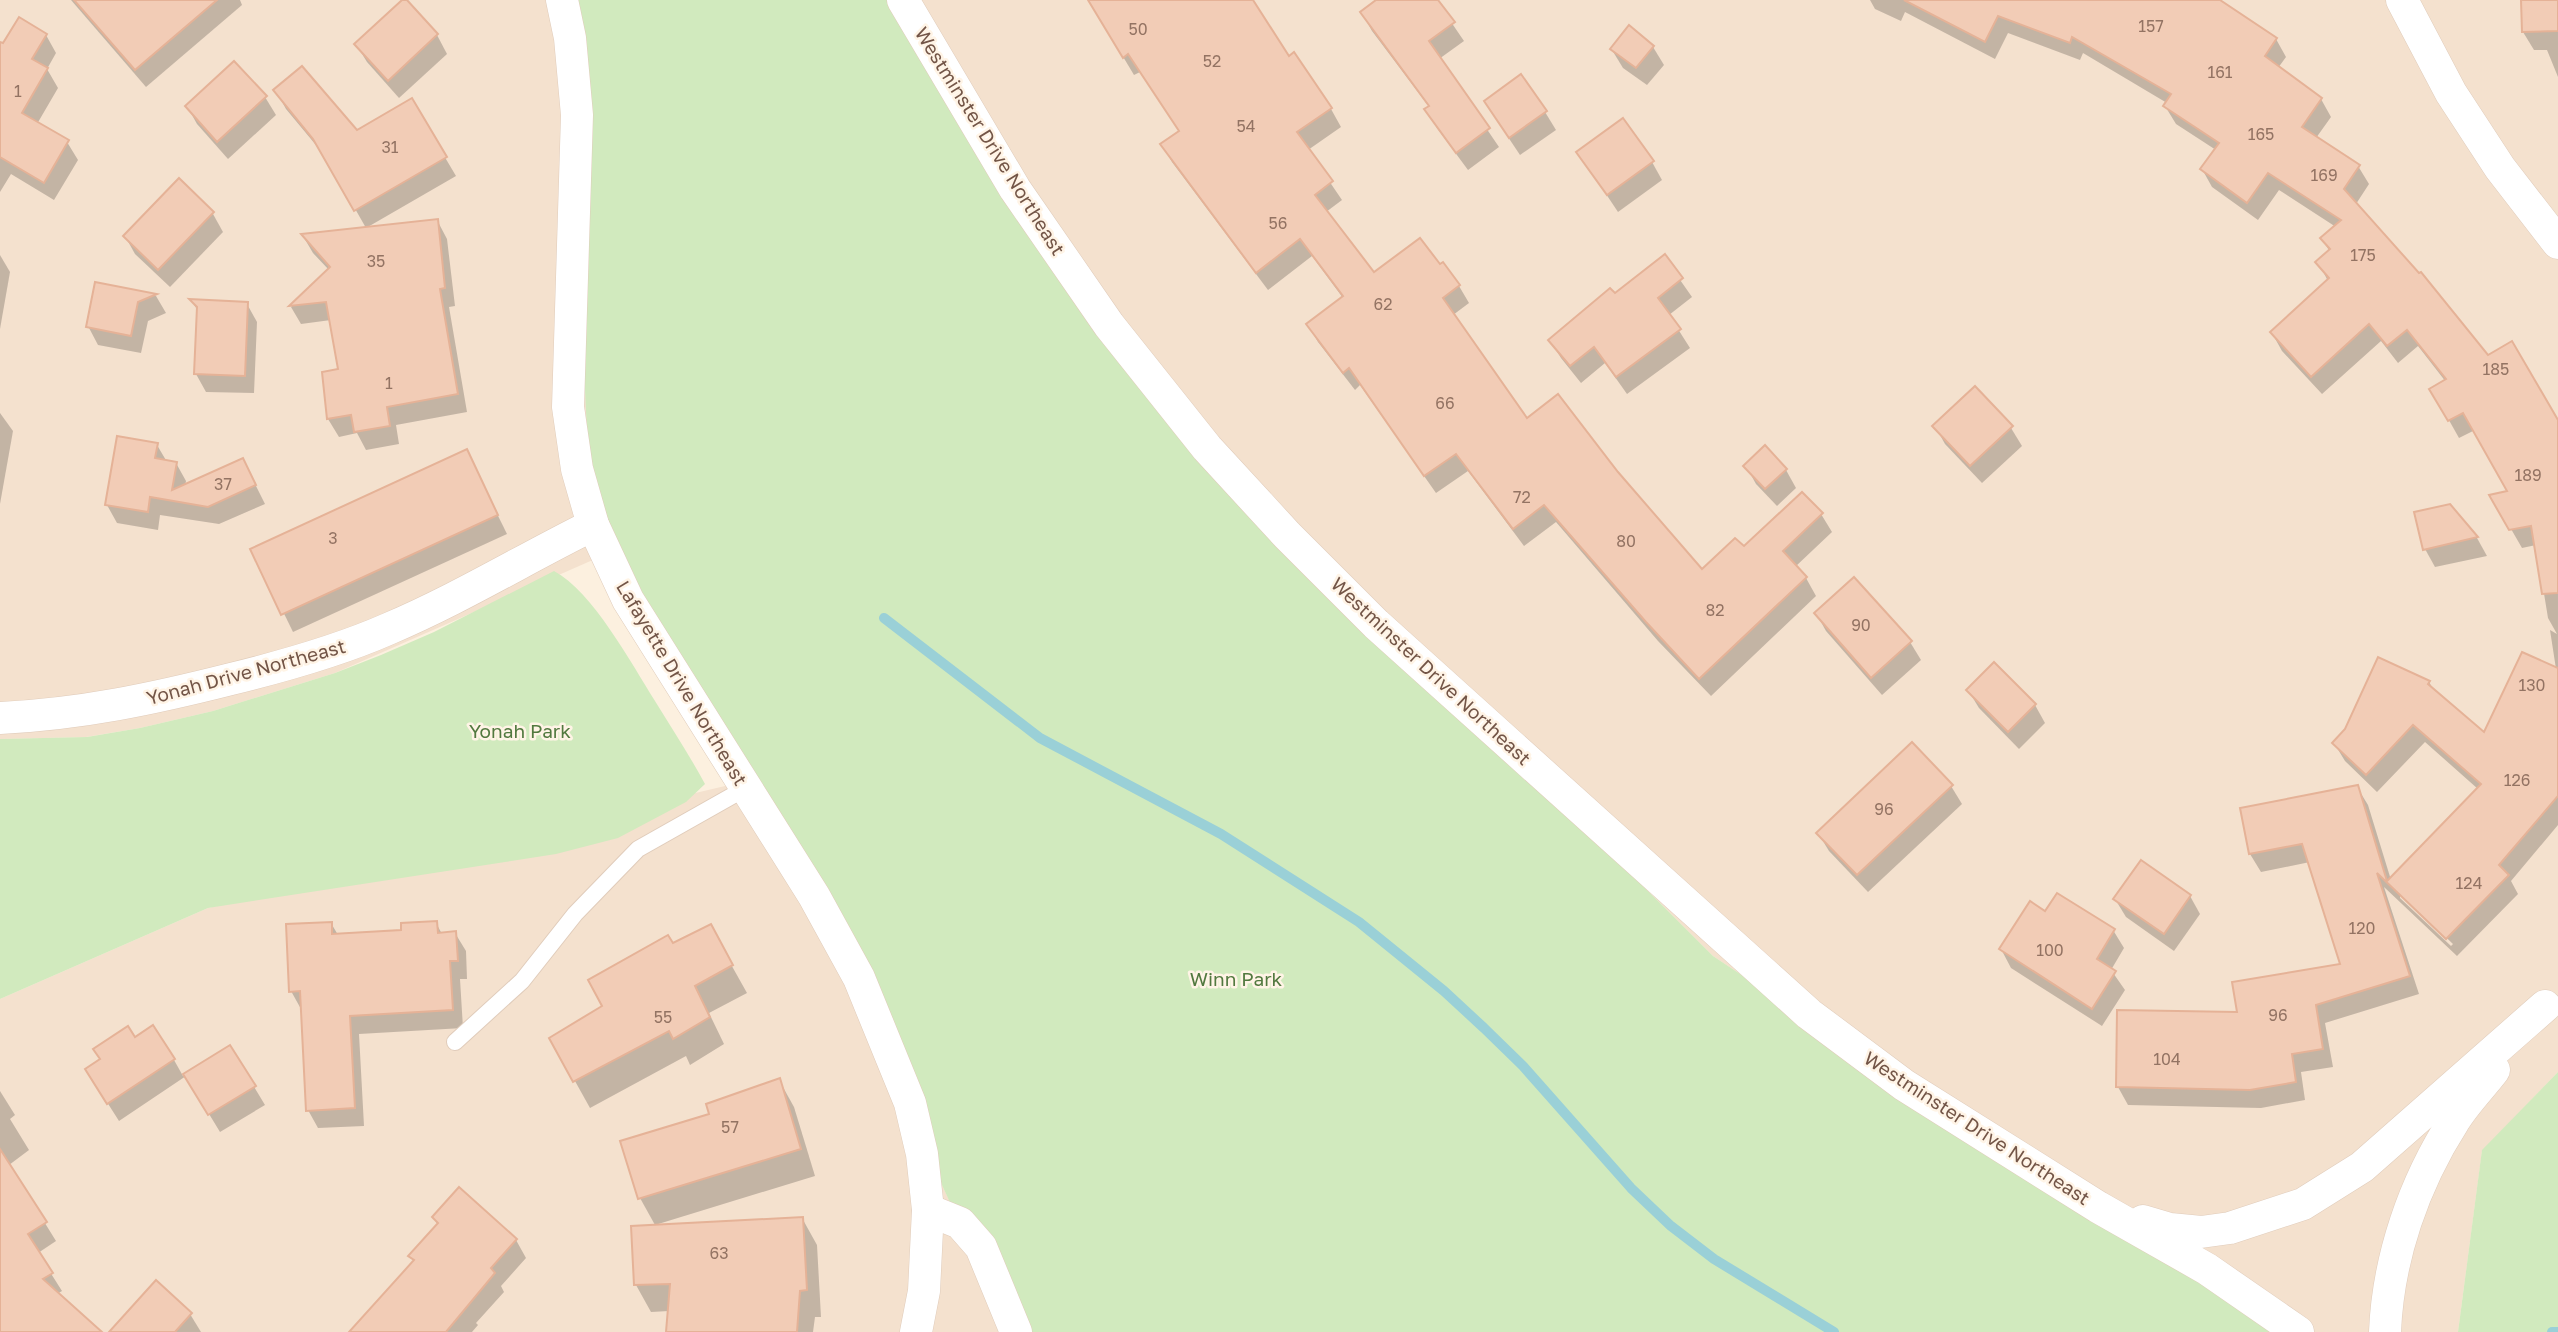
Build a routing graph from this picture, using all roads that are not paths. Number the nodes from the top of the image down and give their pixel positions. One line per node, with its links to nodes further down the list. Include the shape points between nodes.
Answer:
1 (562, 0): 5 (street, Lafayette Drive Northeast, via 577,115 568,407 577,469)
2 (902, 0): 10 (street, Westminster Drive Northeast, via 1015,189 1109,325 1207,448 1287,536 1376,624 1809,1014 1904,1085)
3 (2402, 0): 4 (street, via 2451,93)
4 (2558, 243)
5 (593, 525): 6 (street, Yonah Drive Northeast, via 412,618 332,650 127,705); 7 (street, Lafayette Drive Northeast, via 628,600)
6 (0, 718)
7 (746, 788): 9 (lane, via 638,849 575,914 522,981); 11 (street, Lafayette Drive Northeast, via 859,978 910,1103)
8 (2551, 999): 10 (street, Westminster Drive Northeast, via 2362,1167 2303,1205 2230,1228 2201,1232 2170,1229); 15 (street, via 2455,1119 2424,1173 2401,1243)
9 (455, 1042)
10 (2098, 1207): 14 (street, Westminster Drive Northeast, via 2207,1269)
11 (928, 1210): 12 (street, Lafayette Drive Northeast); 13 (street, via 960,1223 981,1247)
12 (916, 1332)
13 (1016, 1332)
14 (2298, 1332)
15 (2385, 1332)

